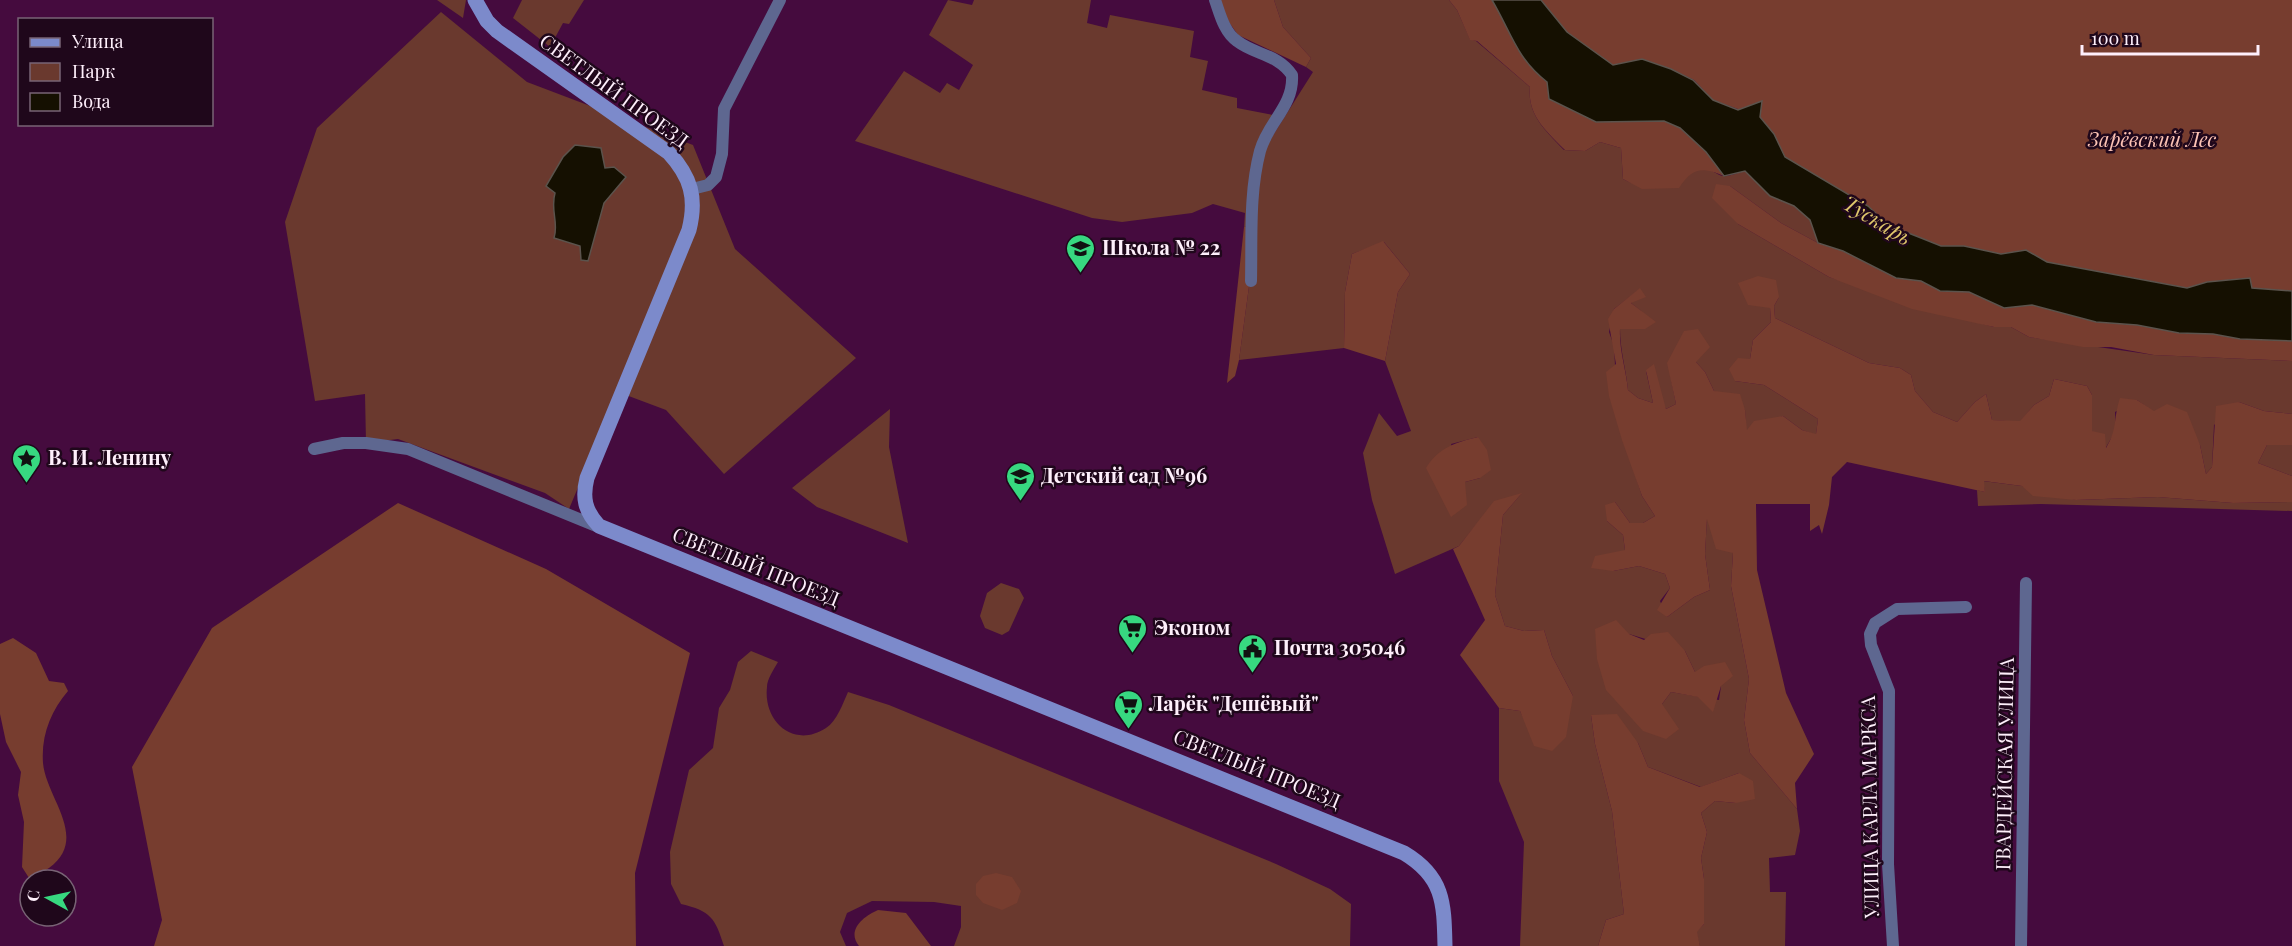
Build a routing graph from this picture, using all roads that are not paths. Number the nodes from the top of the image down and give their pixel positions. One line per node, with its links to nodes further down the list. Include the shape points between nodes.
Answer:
1 (475, 0): 4 (street, СВЕТЛЫЙ ПРОЕЗД, via 498,31 669,153 683,169)
2 (780, 0): 4 (street, via 724,109 722,154 716,177 708,185)
3 (1215, 0): 5 (street, via 1224,25 1237,41 1274,58 1292,75 1288,103 1272,124 1256,170 1252,191)
4 (692, 189): 7 (street, СВЕТЛЫЙ ПРОЕЗД, via 694,210 689,230 584,491 590,516)
5 (1251, 281)
6 (314, 449): 7 (street, via 366,443 408,449)
7 (611, 532): 10 (street, СВЕТЛЫЙ ПРОЕЗД, via 1404,853 1425,868 1439,888)
8 (2026, 583): 12 (street, ГВАРДЕЙСКАЯ УЛИЦА)
9 (1966, 607): 11 (street, УЛИЦА КАРЛА МАРКСА, via 1897,609 1875,623 1870,634 1889,691 1888,864)
10 (1444, 946)
11 (1893, 946)
12 (2021, 946)

